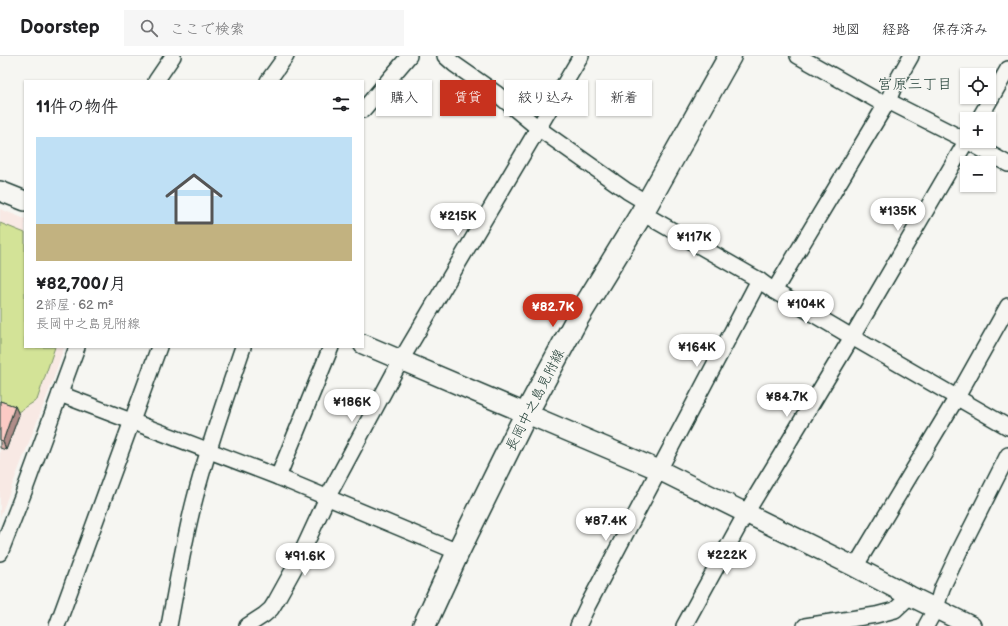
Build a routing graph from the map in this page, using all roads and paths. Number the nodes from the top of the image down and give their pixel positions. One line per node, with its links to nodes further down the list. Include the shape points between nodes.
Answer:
1 (173, 56): 10 (street)
2 (286, 56): 11 (street)
3 (409, 56): 13 (street)
4 (444, 56): 15 (street, via 497,94)
5 (581, 56): 15 (street)
6 (730, 56): 22 (main road, 長岡中之島見附線)
7 (798, 56): 12 (street, via 878,102)
8 (911, 56): 12 (street)
9 (1008, 69): 14 (street)
10 (157, 80)
11 (269, 80)
12 (888, 101): 16 (street); 24 (street)
13 (364, 109)
14 (983, 112)
15 (538, 128): 22 (street, via 627,191); 32 (street)
16 (960, 137)
17 (962, 148): 26 (street)
18 (981, 148): 19 (street)
19 (1008, 164)
20 (0, 191): 21 (street)
21 (24, 201)
22 (645, 208): 23 (street); 35 (main road, 長岡中之島見附線, via 577,319)
23 (759, 280): 24 (street); 40 (street)
24 (774, 291): 26 (street)
25 (1008, 306): 34 (street)
26 (852, 337): 34 (street); 43 (street)
27 (364, 344): 32 (street)
28 (77, 348): 33 (street)
29 (159, 348): 36 (street)
30 (243, 348): 38 (street)
31 (332, 348): 41 (street)
32 (401, 360): 35 (street); 42 (street)
33 (60, 394): 36 (street); 45 (street)
34 (957, 397): 37 (street); 46 (street)
35 (526, 414): 40 (street); 44 (main road, 長岡中之島見附線)
36 (132, 422): 38 (street); 49 (street)
37 (1008, 427)
38 (208, 451): 41 (street); 50 (street, via 181,557)
39 (1008, 455): 48 (street, via 942,588)
40 (659, 470): 43 (street); 53 (street)
41 (278, 477): 42 (street)
42 (327, 498): 44 (street); 51 (street, via 297,563 271,609)
43 (746, 512): 46 (street); 54 (street)
44 (458, 552): 52 (main road, 長岡中之島見附線)
45 (0, 554)
46 (854, 567): 47 (street)
47 (910, 596): 48 (street); 55 (street, via 895,610)
48 (936, 608): 56 (street); 57 (street)
49 (57, 626)
50 (169, 626)
51 (247, 626)
52 (424, 626)
53 (578, 626)
54 (684, 626)
55 (805, 626)
56 (926, 626)
57 (971, 626)

